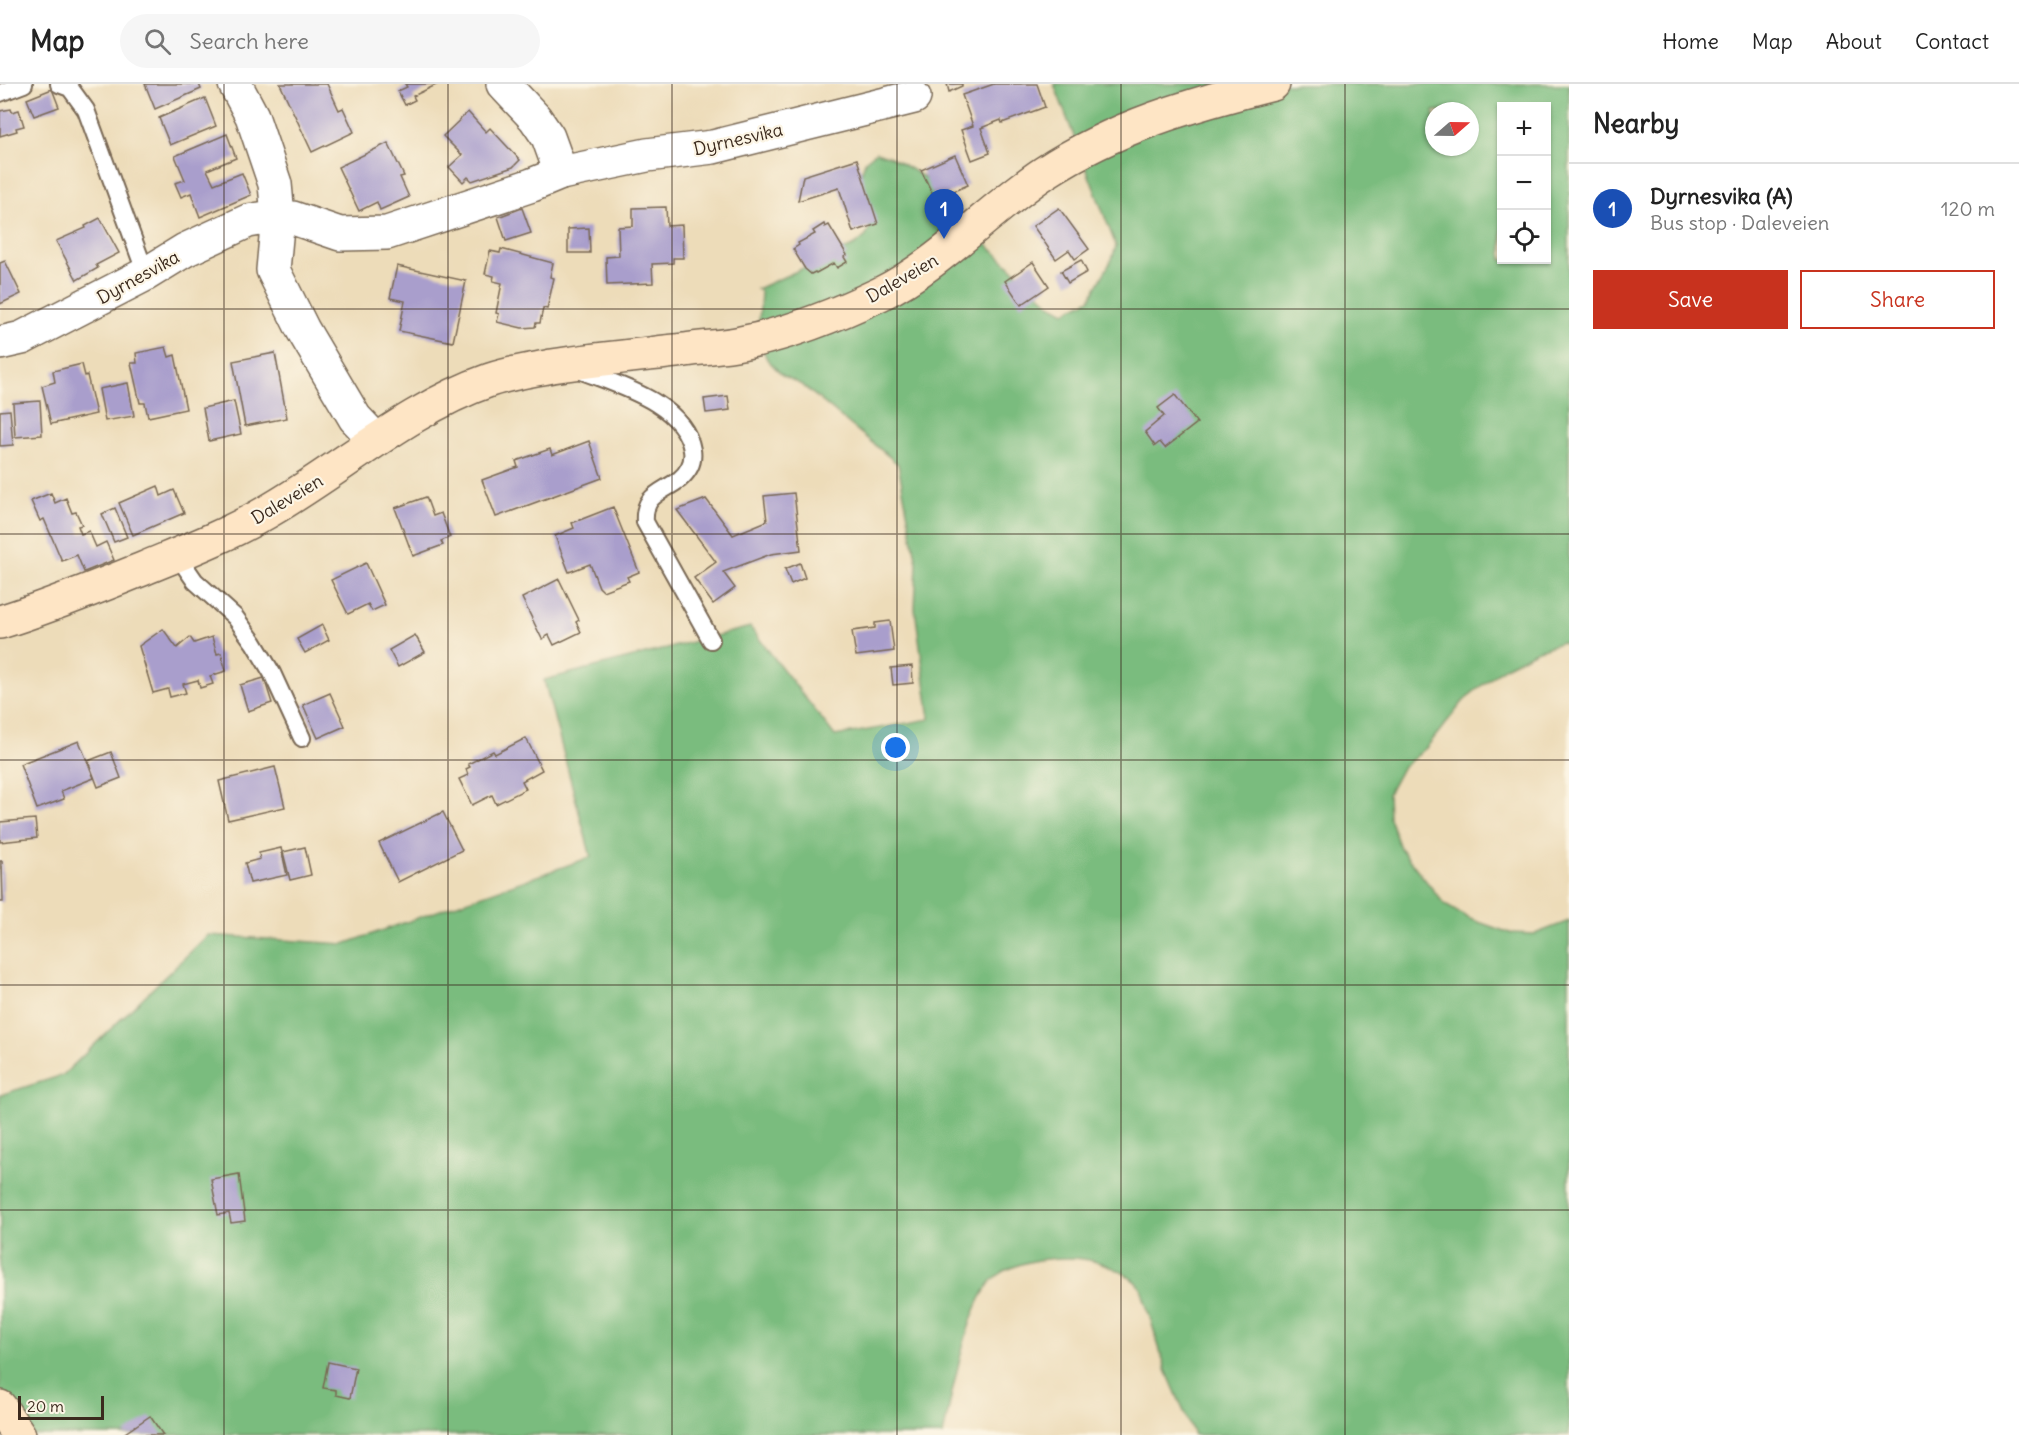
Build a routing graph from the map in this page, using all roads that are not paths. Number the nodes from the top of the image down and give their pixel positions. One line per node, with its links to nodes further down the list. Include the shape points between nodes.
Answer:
1 (24, 84): 6 (lane)
2 (58, 84): 10 (lane, via 70,88 86,110)
3 (235, 84): 9 (street, via 252,116 275,184)
4 (503, 84): 8 (street, via 536,118 548,137)
5 (1273, 84): 12 (main road, Daleveien, via 1182,108 1086,147 1023,188 940,257 900,283 838,313 793,330 740,343)
6 (0, 93)
7 (914, 97): 8 (street, Dyrnesvika, via 713,147 646,155)
8 (561, 173): 9 (street, Dyrnesvika, via 387,233 339,234)
9 (278, 216): 10 (street, Dyrnesvika, via 248,221 184,250); 13 (street, via 273,270 355,418)
10 (147, 274): 11 (street, Dyrnesvika, via 22,338)
11 (0, 343)
12 (565, 364): 13 (main road, Daleveien, via 494,378 459,392); 16 (lane, via 657,403 681,423 690,440 690,468 649,501 645,522)
13 (375, 440): 14 (main road, Daleveien, via 264,514)
14 (177, 555): 15 (main road, Daleveien); 17 (lane, via 254,643)
15 (0, 622)
16 (711, 639)
17 (302, 738)
18 (0, 1407): 19 (main road)
19 (19, 1435)

